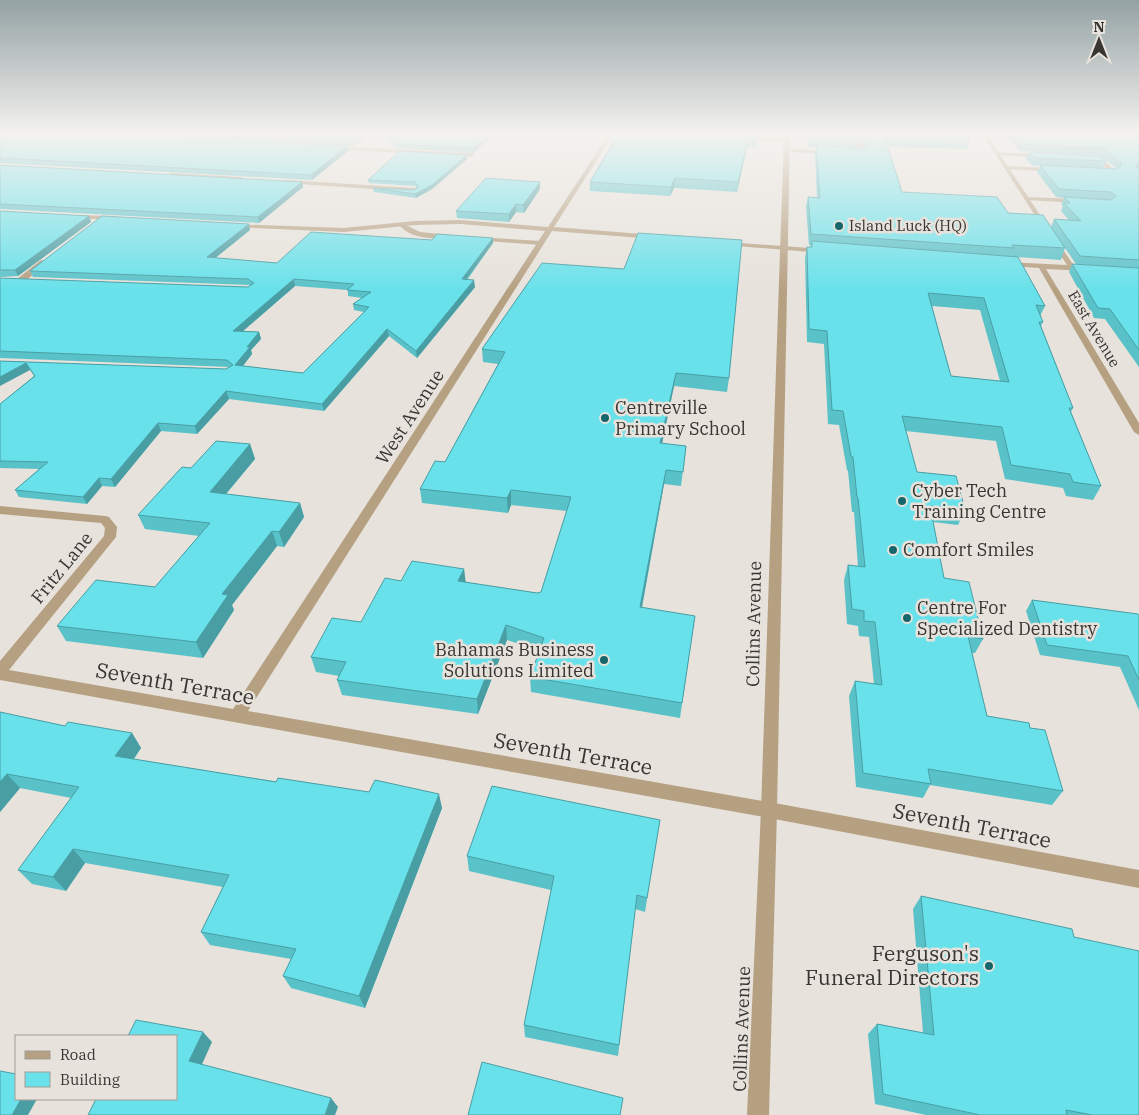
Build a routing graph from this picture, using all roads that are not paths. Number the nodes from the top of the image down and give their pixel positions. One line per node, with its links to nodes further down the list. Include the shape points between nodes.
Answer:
1 (370, 187): 5 (street)
2 (577, 187): 14 (street, West Avenue)
3 (785, 187): 18 (street, Collins Avenue)
4 (1019, 187): 6 (street, East Avenue)
5 (415, 190)
6 (1026, 198): 7 (street); 23 (street, East Avenue)
7 (1090, 202)
8 (66, 216): 9 (street)
9 (104, 217): 10 (street); 11 (street)
10 (123, 218)
11 (96, 223)
12 (228, 224): 13 (street, via 324,230)
13 (402, 225): 14 (street, via 460,222); 16 (street, via 415,234)
14 (551, 229): 15 (street); 16 (street, West Avenue)
15 (666, 238)
16 (542, 243): 31 (street, West Avenue)
17 (714, 243): 18 (street)
18 (783, 248): 19 (street); 32 (street, Collins Avenue)
19 (832, 252)
20 (50, 258): 26 (street)
21 (1001, 264): 22 (street)
22 (1041, 266): 23 (street); 28 (street, East Avenue)
23 (1072, 268): 24 (street)
24 (1091, 270)
25 (10, 280): 26 (street)
26 (20, 281): 27 (street)
27 (36, 281)
28 (1139, 432)
29 (0, 510): 30 (street, Fritz Lane, via 105,520 112,527 110,537)
30 (0, 673): 31 (street, Seventh Terrace)
31 (236, 717): 32 (street, Seventh Terrace)
32 (769, 810): 33 (street, Seventh Terrace); 34 (street, Collins Avenue)
33 (1139, 879)
34 (758, 1115)

